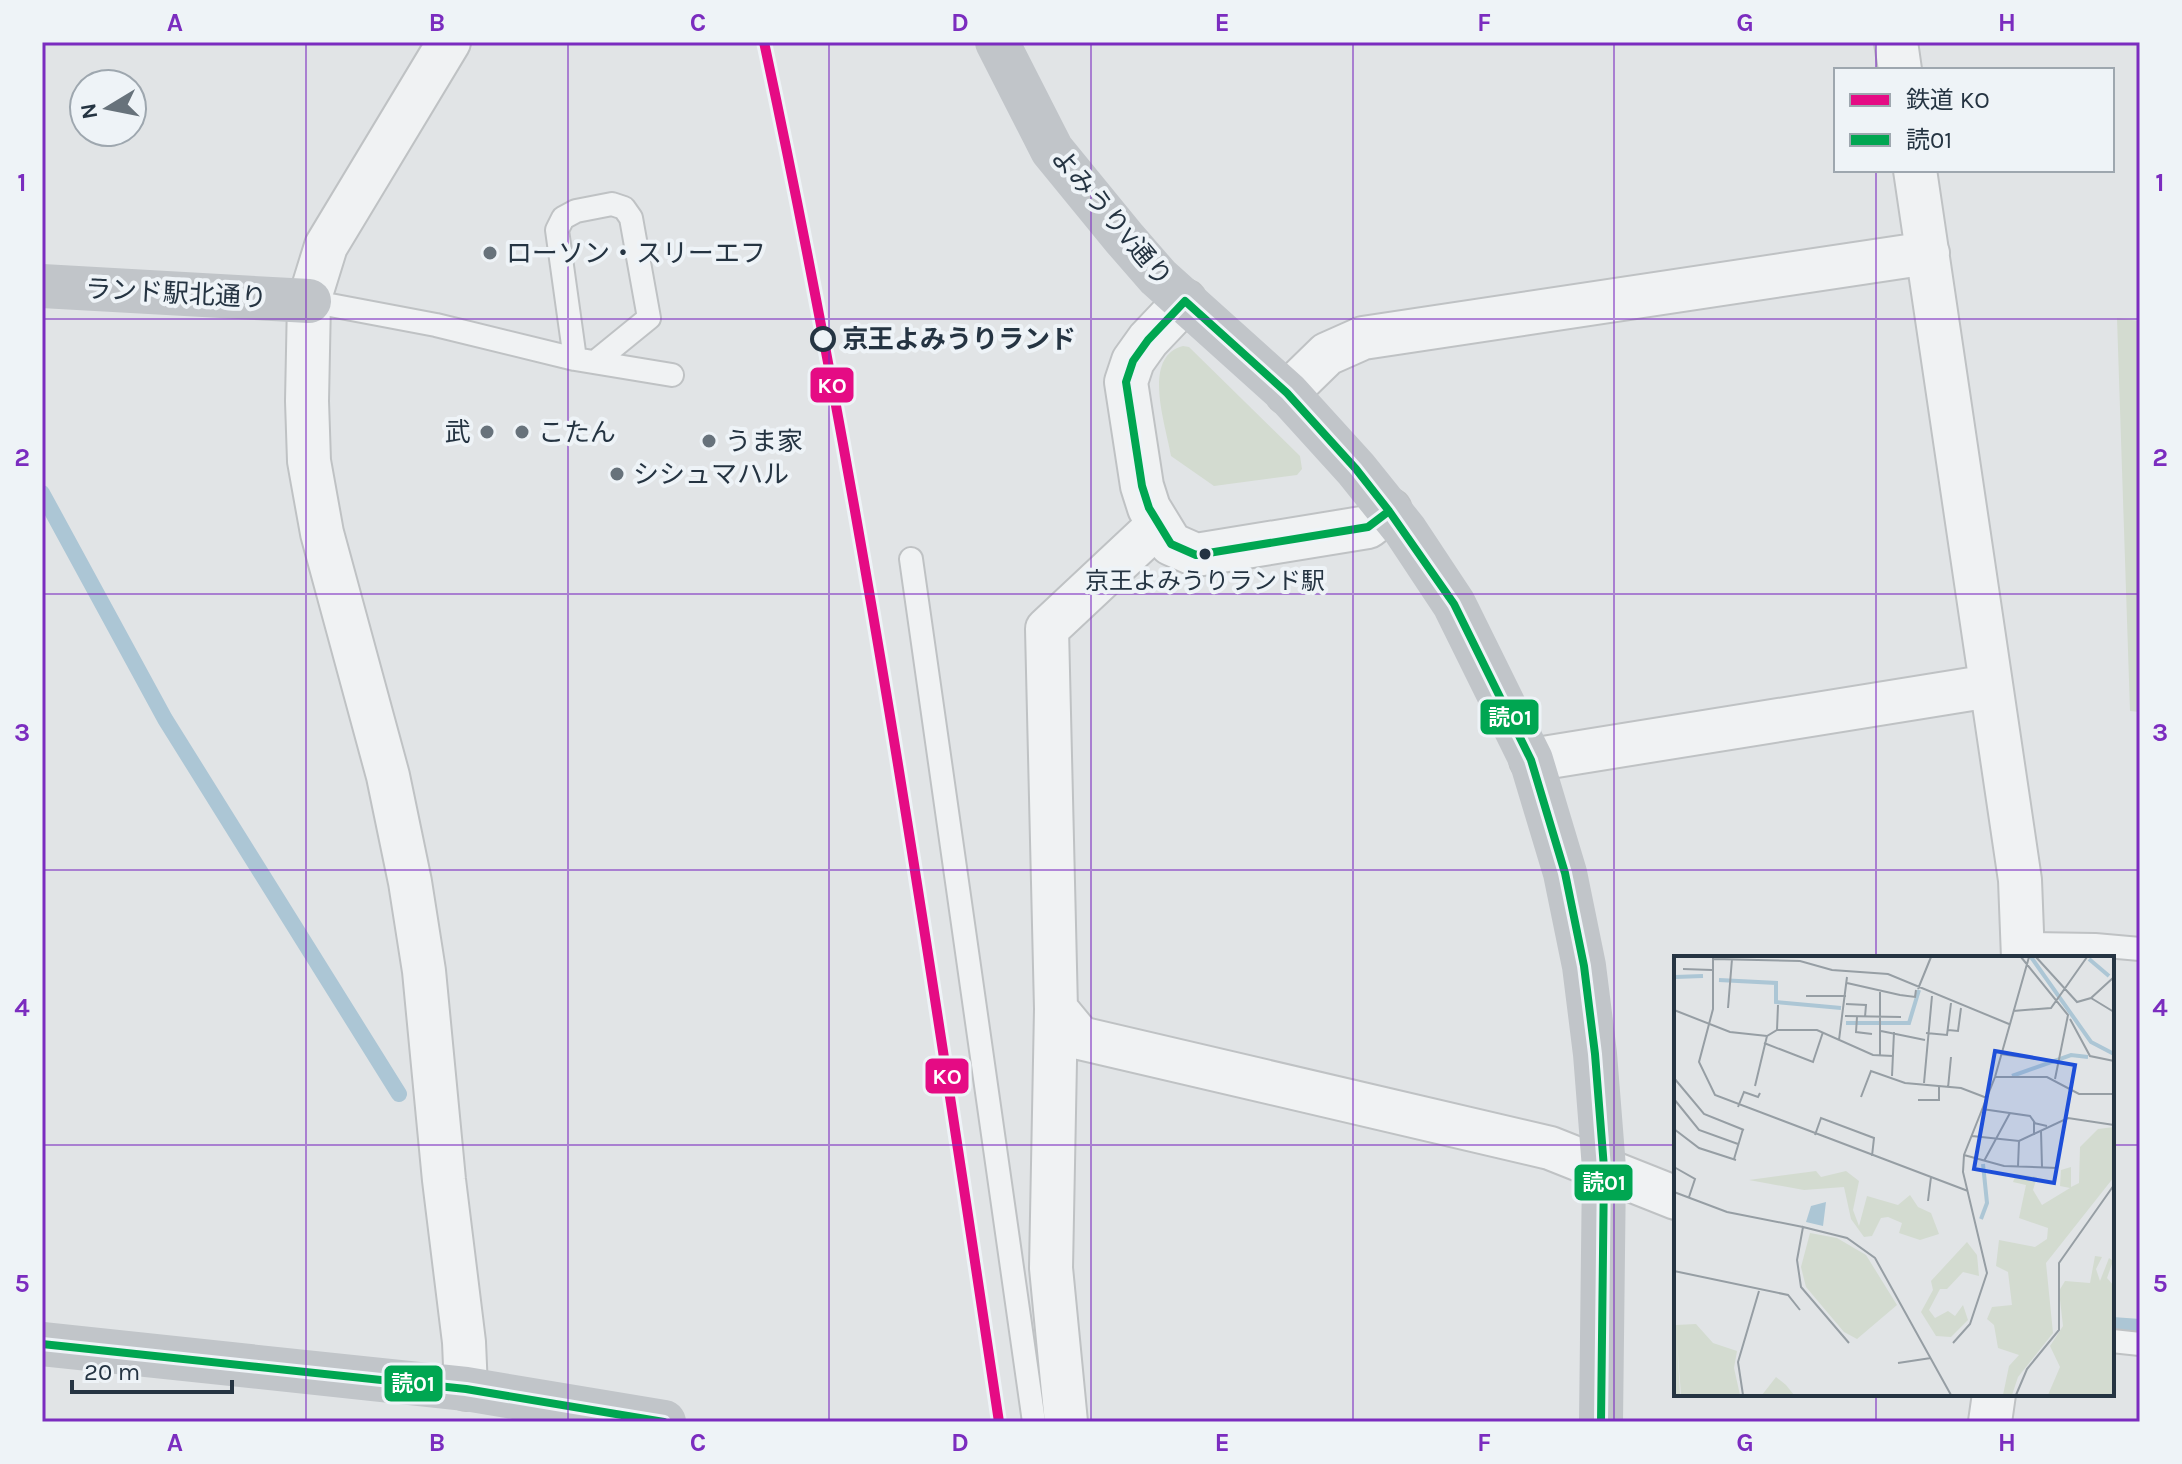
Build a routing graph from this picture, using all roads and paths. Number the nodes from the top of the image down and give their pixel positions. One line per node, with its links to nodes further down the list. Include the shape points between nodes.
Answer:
1 (449, 42): 8 (street, via 326,246)
2 (997, 42): 9 (street, よみうりV通り, via 1052,150 1158,277)
3 (1896, 42): 4 (street)
4 (1900, 68)
5 (1915, 172): 6 (street)
6 (1928, 253): 12 (street, via 1363,338 1327,354); 16 (street)
7 (42, 286): 8 (street, ランド駅北通り)
8 (309, 301): 10 (lane); 26 (street, via 309,461 322,533 388,776 410,882 424,971)
9 (1185, 301): 12 (street, よみうりV通り); 14 (street, via 1148,340 1126,382 1142,486)
10 (585, 360): 10 (lane, via 557,230 563,218 576,211 612,204 631,218 649,318); 11 (lane)
11 (672, 375)
12 (1287, 393): 13 (street, よみうりV通り)
13 (1390, 510): 14 (street, via 1368,527 1196,555 1171,544); 17 (street, よみうりV通り, via 1454,604)
14 (1158, 525): 20 (street, via 1047,629)
15 (911, 559): 29 (lane)
16 (1990, 686): 17 (street); 19 (street, via 2020,880)
17 (1531, 760): 21 (street, よみうりV通り, via 1565,873 1584,966)
18 (2140, 949): 19 (lane, via 2095,945)
19 (2023, 951)
20 (1056, 1009): 21 (street, via 1080,1038 1513,1138); 30 (street, via 1051,1268)
21 (1604, 1168): 22 (street); 31 (street, よみうりV通り)
22 (1674, 1197)
23 (2114, 1341): 25 (lane)
24 (42, 1344): 26 (street)
25 (2140, 1344)
26 (466, 1389): 28 (street)
27 (1994, 1396): 32 (street)
28 (664, 1422)
29 (1034, 1422)
30 (1066, 1422)
31 (1601, 1422)
32 (1990, 1422)

